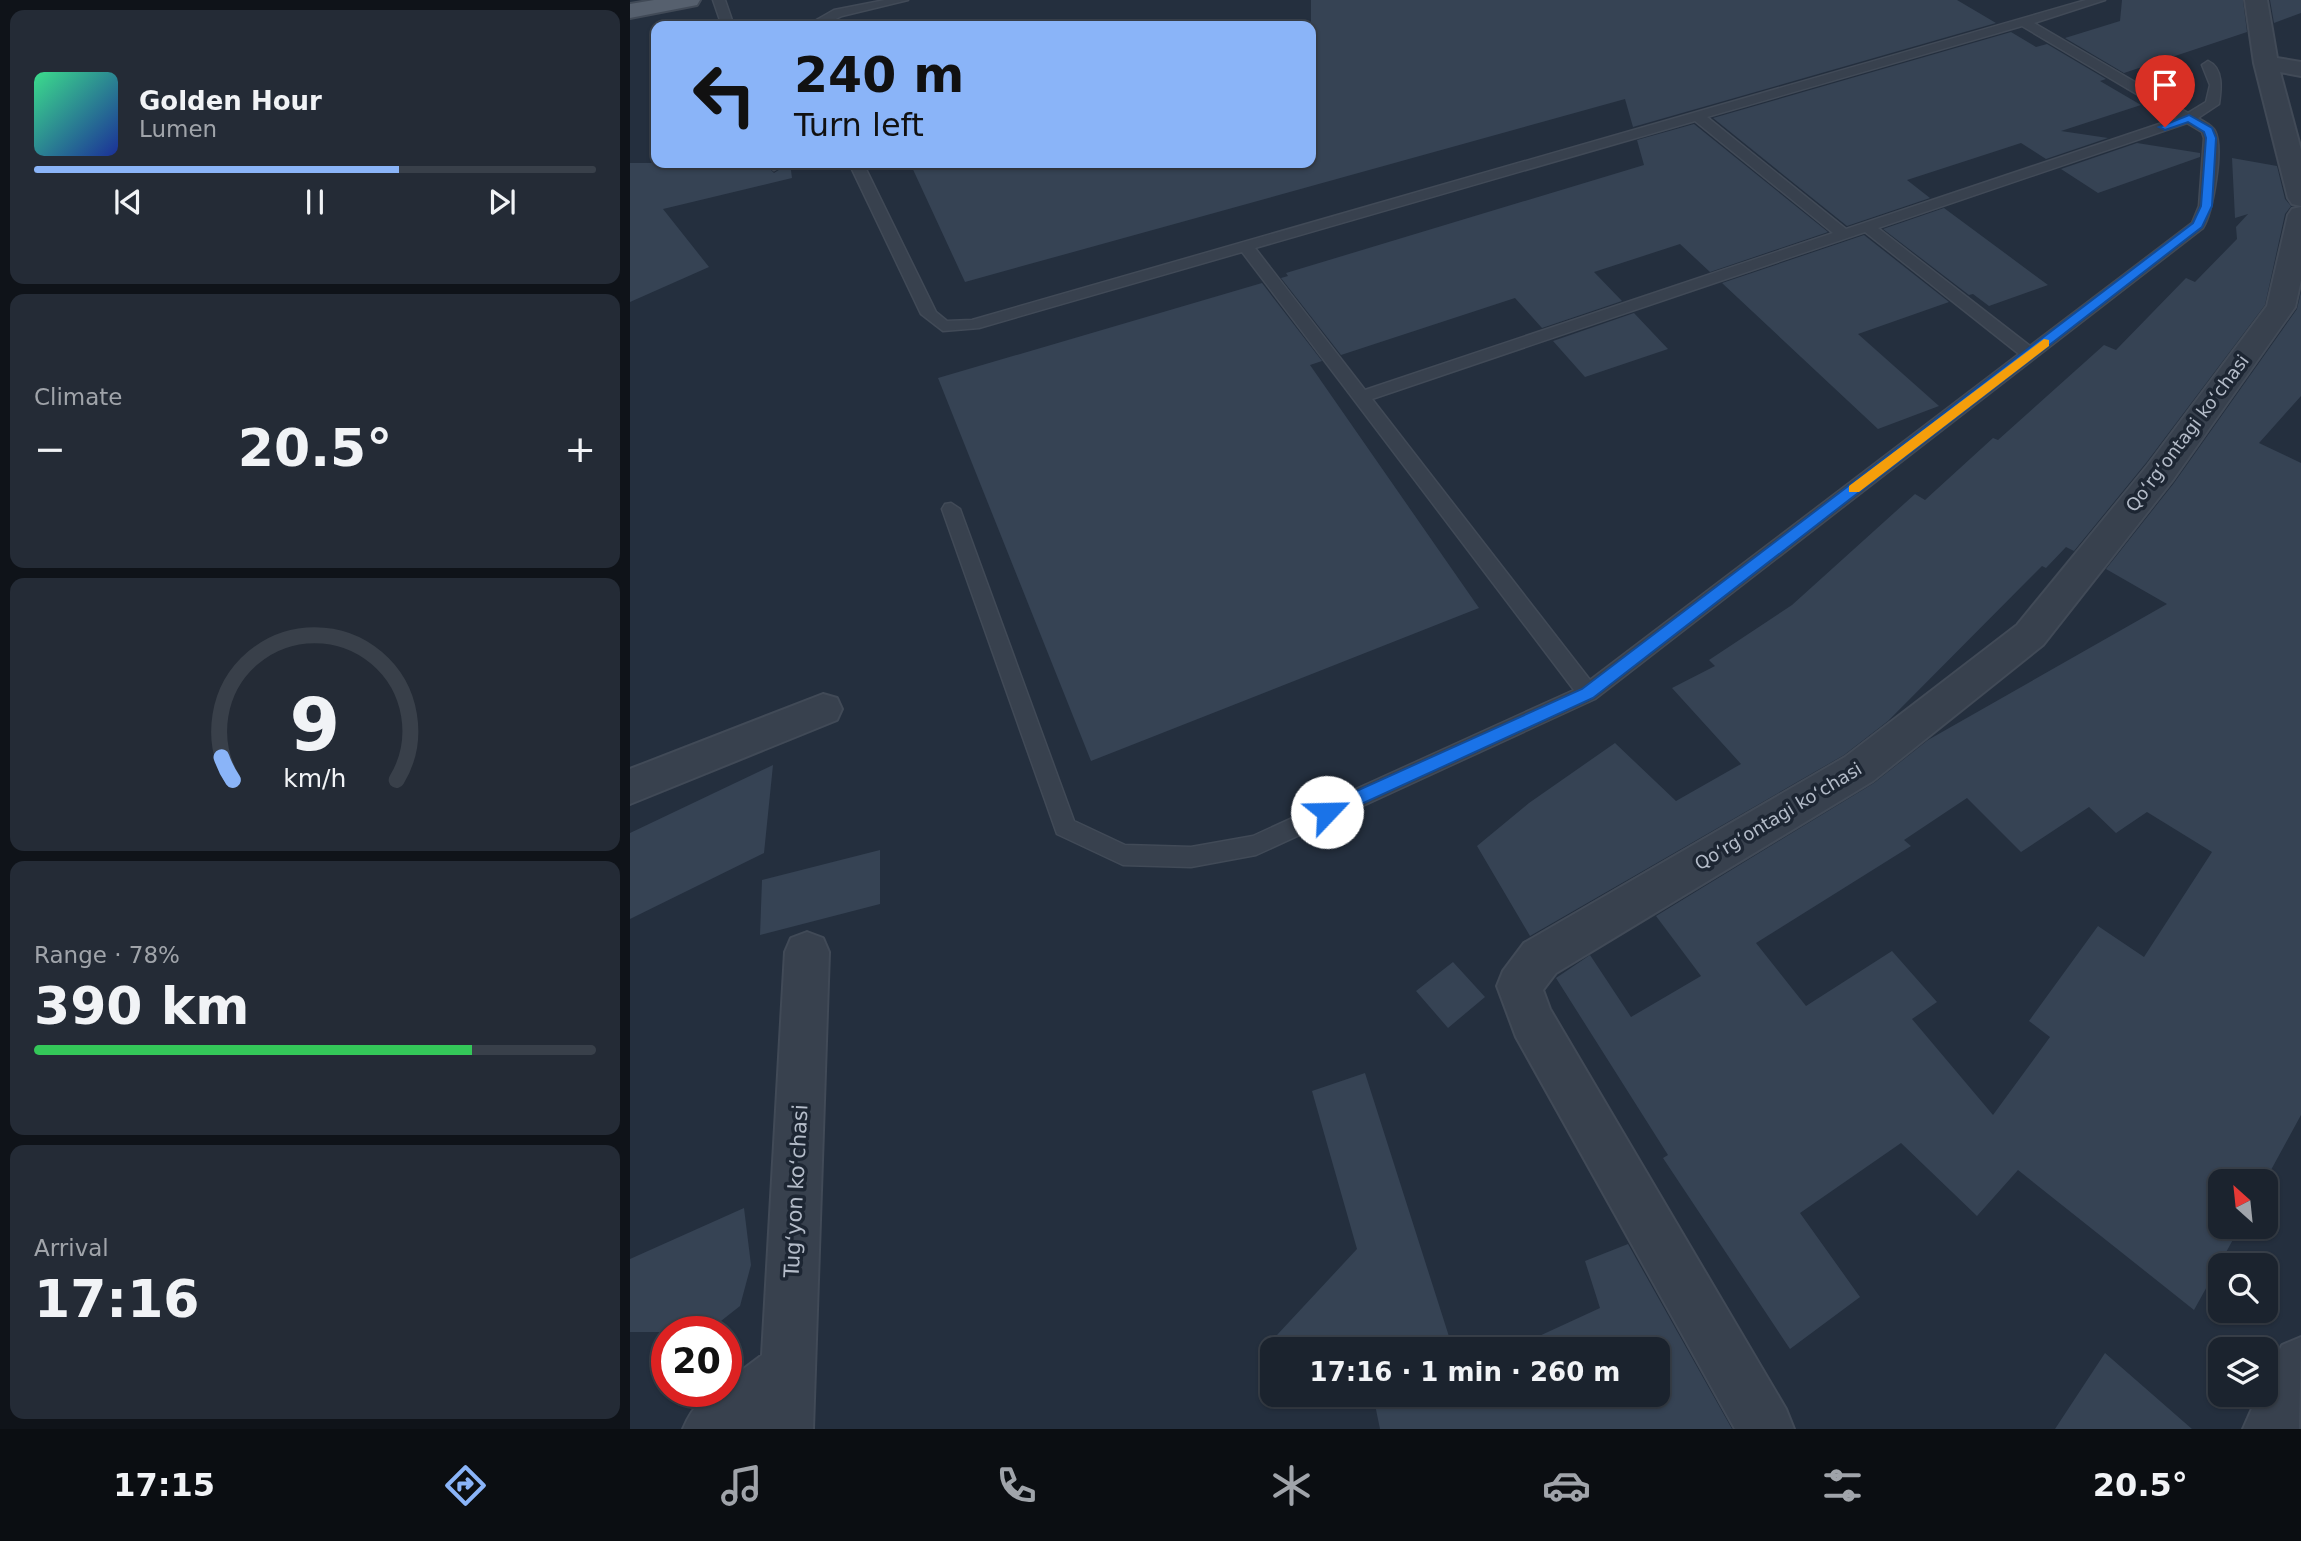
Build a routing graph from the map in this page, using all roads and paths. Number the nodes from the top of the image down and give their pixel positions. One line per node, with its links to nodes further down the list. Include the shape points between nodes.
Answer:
1 (689, 0): 6 (main road)
2 (719, 0): 7 (lane)
3 (902, 0): 8 (lane, via 838,13)
4 (2099, 0): 9 (lane)
5 (2256, 0): 10 (street)
6 (630, 11)
7 (725, 21)
8 (822, 21)
9 (2024, 22): 13 (lane); 14 (lane)
10 (2266, 63): 12 (street); 16 (street)
11 (2208, 65): 14 (lane, via 2216,85 2212,104)
12 (2301, 69)
13 (1697, 116): 19 (lane); 20 (lane)
14 (2189, 118): 18 (lane); 21 (lane, via 2208,130 2211,138 2206,206 2198,225)
15 (858, 168): 20 (lane, via 929,314 943,326 973,325)
16 (2301, 198)
17 (2301, 215): 32 (street, Qo‘rg‘ontagi ko‘chasi, via 2281,307 2160,473 2030,635 1859,769 1540,958 1519,986 1532,1021)
18 (1866, 226): 19 (lane); 21 (lane)
19 (1843, 234): 22 (lane)
20 (1245, 246): 22 (lane)
21 (2030, 354): 24 (lane)
22 (1361, 397): 24 (lane)
23 (951, 509): 24 (lane, via 1065,827 1122,855 1191,857 1256,845)
24 (1588, 693)
25 (823, 709): 26 (street)
26 (630, 788)
27 (807, 952): 29 (street, Tugʻyon koʻchasi)
28 (2301, 1364): 33 (street)
29 (788, 1368): 30 (street); 31 (street, Tugʻyon koʻchasi)
30 (711, 1429)
31 (785, 1429)
32 (1766, 1429)
33 (2271, 1429)

